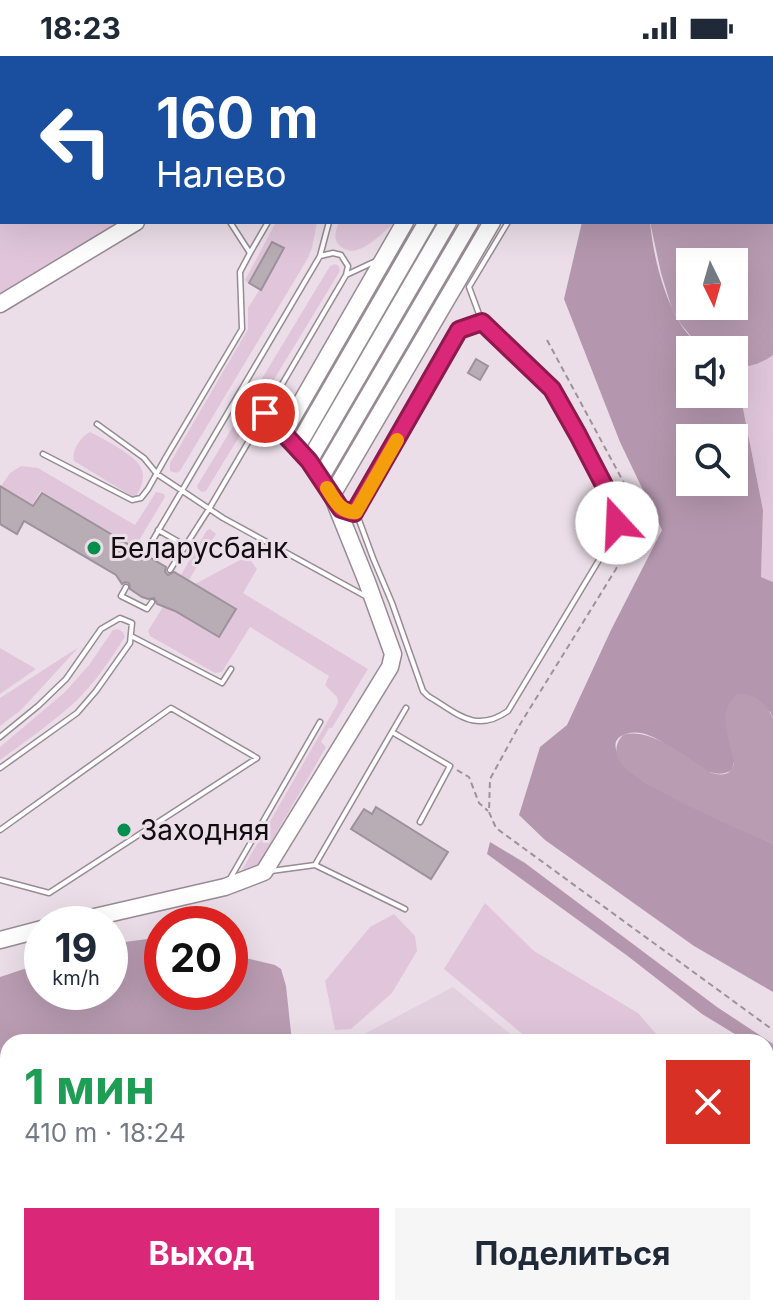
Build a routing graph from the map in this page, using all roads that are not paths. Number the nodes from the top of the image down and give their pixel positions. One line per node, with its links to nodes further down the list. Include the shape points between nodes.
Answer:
1 (133, 224): 19 (highway)
2 (231, 224): 15 (lane)
3 (267, 224): 15 (lane)
4 (328, 224): 16 (lane)
5 (404, 224): 17 (highway)
6 (418, 224): 24 (highway)
7 (426, 224): 24 (highway)
8 (436, 224): 24 (highway)
9 (447, 224): 24 (highway)
10 (458, 224): 24 (highway)
11 (469, 224): 24 (highway)
12 (480, 224): 24 (highway)
13 (491, 224): 24 (highway)
14 (507, 224): 20 (lane, via 469,287)
15 (250, 253): 25 (lane, via 240,272 242,329)
16 (320, 256): 18 (lane, via 341,255 348,266); 26 (lane)
17 (384, 257): 18 (lane); 24 (highway)
18 (346, 275): 21 (lane)
19 (0, 304)
20 (482, 322): 28 (lane, via 459,330); 36 (lane, via 552,389 617,510 614,535 508,711 496,720 471,721 423,691)
21 (265, 413): 24 (lane); 27 (lane)
22 (97, 424): 25 (lane)
23 (43, 454): 25 (lane, via 132,500 141,498)
24 (311, 466): 28 (lane, via 341,509); 34 (highway)
25 (157, 474): 26 (lane)
26 (181, 489): 27 (lane); 29 (lane)
27 (209, 509): 30 (lane); 34 (lane)
28 (356, 512): 36 (lane)
29 (158, 530): 30 (lane); 31 (lane)
30 (186, 546): 32 (lane)
31 (144, 555)
32 (170, 570)
33 (126, 587): 35 (lane, via 121,596 147,609)
34 (374, 601): 36 (lane); 47 (highway, via 393,654 390,667)
35 (152, 602)
36 (392, 603)
37 (131, 636): 38 (lane, via 222,683); 42 (lane, via 132,623 120,618 101,629 66,679); 43 (lane, via 77,713)
38 (231, 669)
39 (406, 708): 41 (lane)
40 (320, 722): 49 (lane)
41 (392, 732): 44 (lane, via 450,766); 46 (lane)
42 (0, 737)
43 (0, 768)
44 (420, 822)
45 (0, 830): 48 (lane, via 171,708 257,758 49,893)
46 (315, 865): 47 (lane); 51 (lane)
47 (264, 872): 49 (highway)
48 (0, 880)
49 (225, 887): 50 (highway)
50 (128, 909)
51 (405, 909)
52 (24, 934): 53 (highway)
53 (0, 940)

